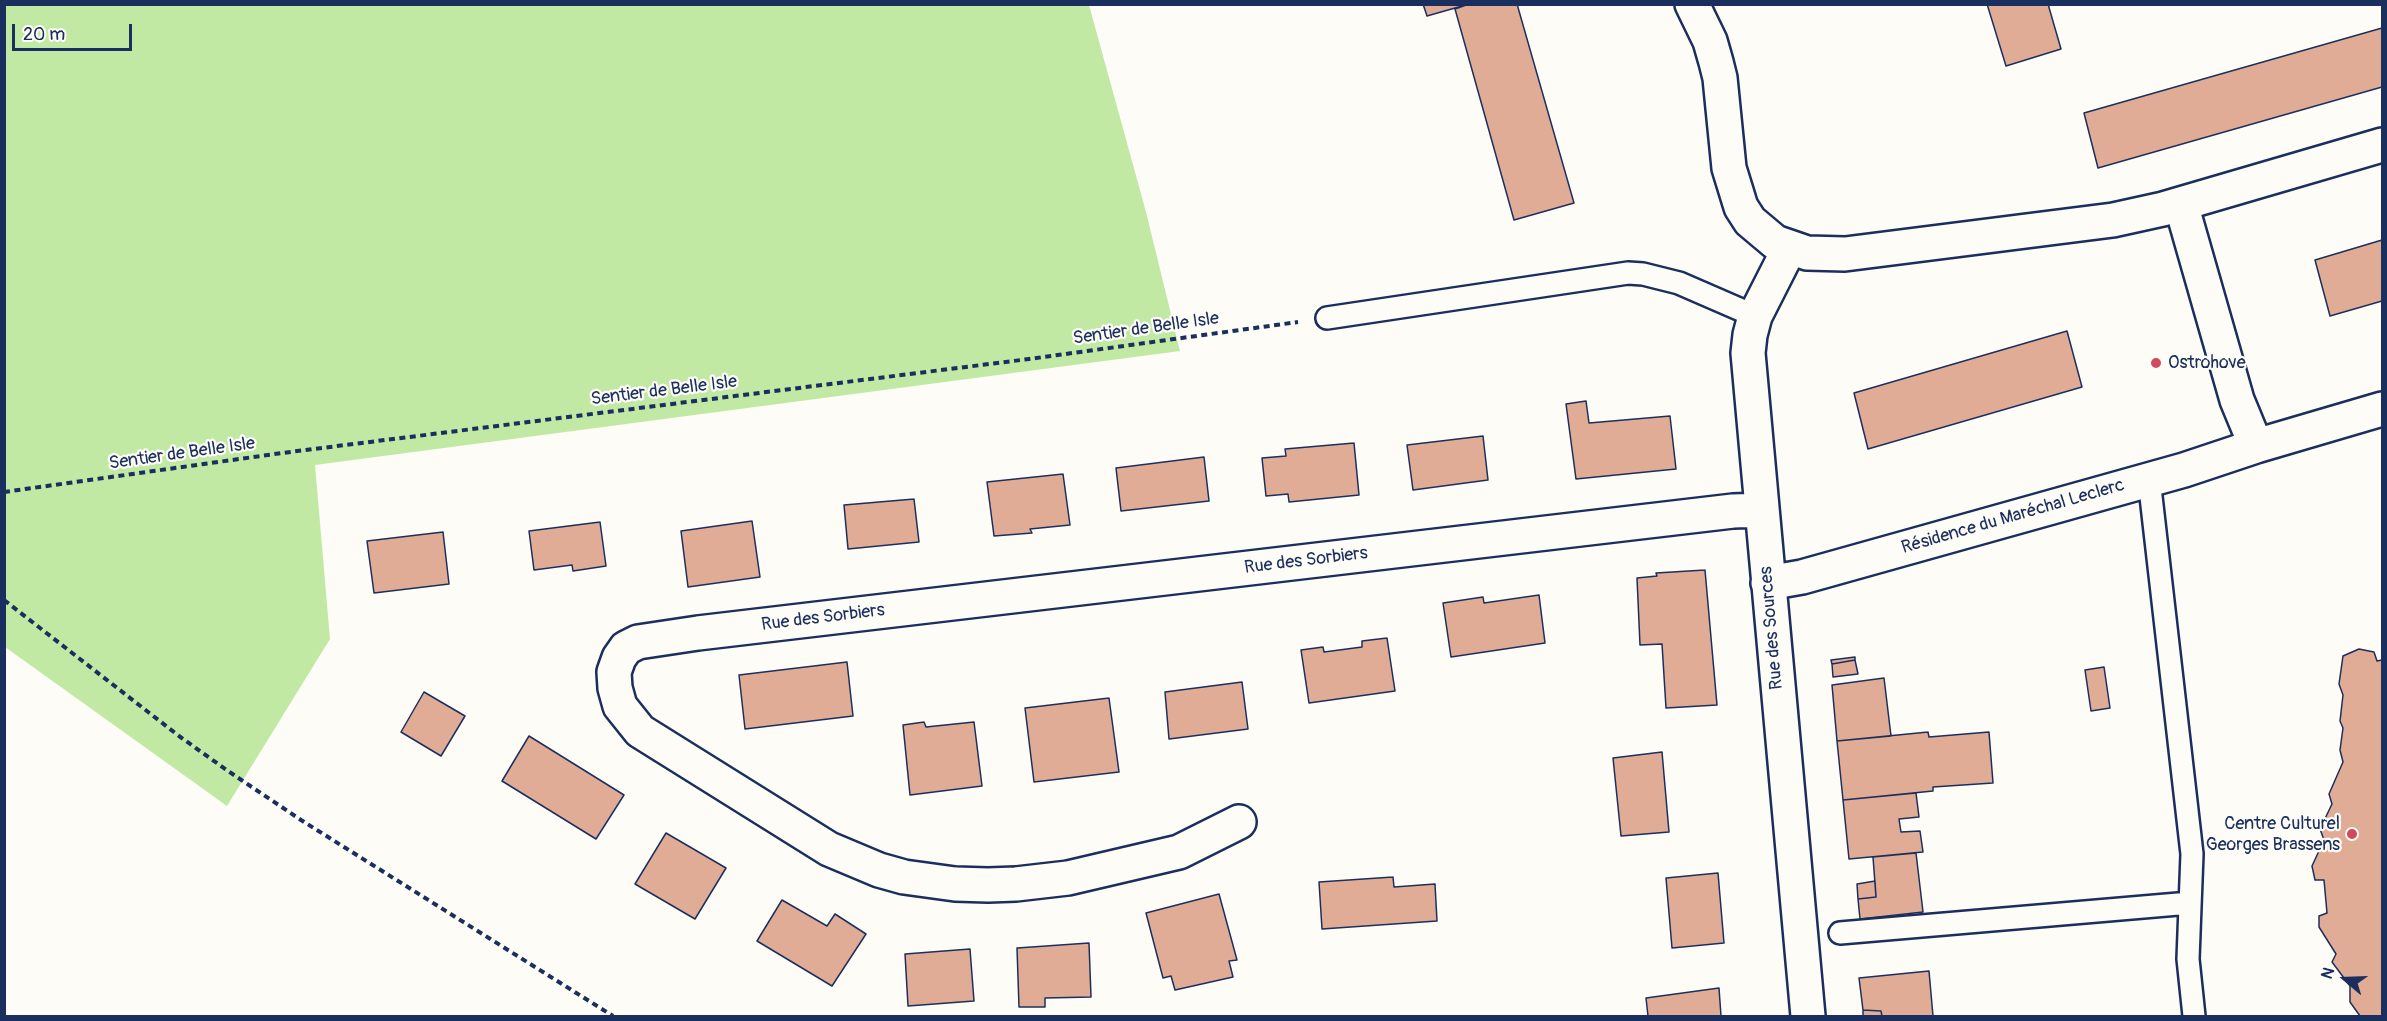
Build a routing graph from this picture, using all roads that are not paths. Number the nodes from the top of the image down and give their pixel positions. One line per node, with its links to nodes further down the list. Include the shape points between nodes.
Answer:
1 (1692, 4): 4 (street, via 1710,41 1720,78 1729,168 1741,207 1762,232)
2 (2382, 145): 3 (street)
3 (2181, 204): 4 (street, via 2113,220 1845,254); 8 (street, via 2237,400)
4 (1789, 249): 5 (street, Rue des Sources)
5 (1755, 316): 6 (lane, via 1679,283 1628,273); 10 (street, Rue des Sources, via 1748,353)
6 (1328, 318)
7 (2382, 409): 8 (street, Résidence du Maréchal Leclerc)
8 (2256, 446): 9 (street, Résidence du Maréchal Leclerc)
9 (2149, 479): 11 (street, Résidence du Maréchal Leclerc, via 1802,577); 13 (lane, via 2192,854)
10 (1761, 510): 11 (street, Rue des Sources); 12 (street, Rue des Sorbiers, via 698,633 638,642 626,648 614,672 620,706 640,731 829,849 904,877 988,885 1068,878 1179,852)
11 (1768, 583): 15 (street, Rue des Sources)
12 (1239, 822)
13 (2190, 903): 14 (lane); 16 (lane, via 2188,958)
14 (1840, 933)
15 (1808, 1017)
16 (2194, 1017)

